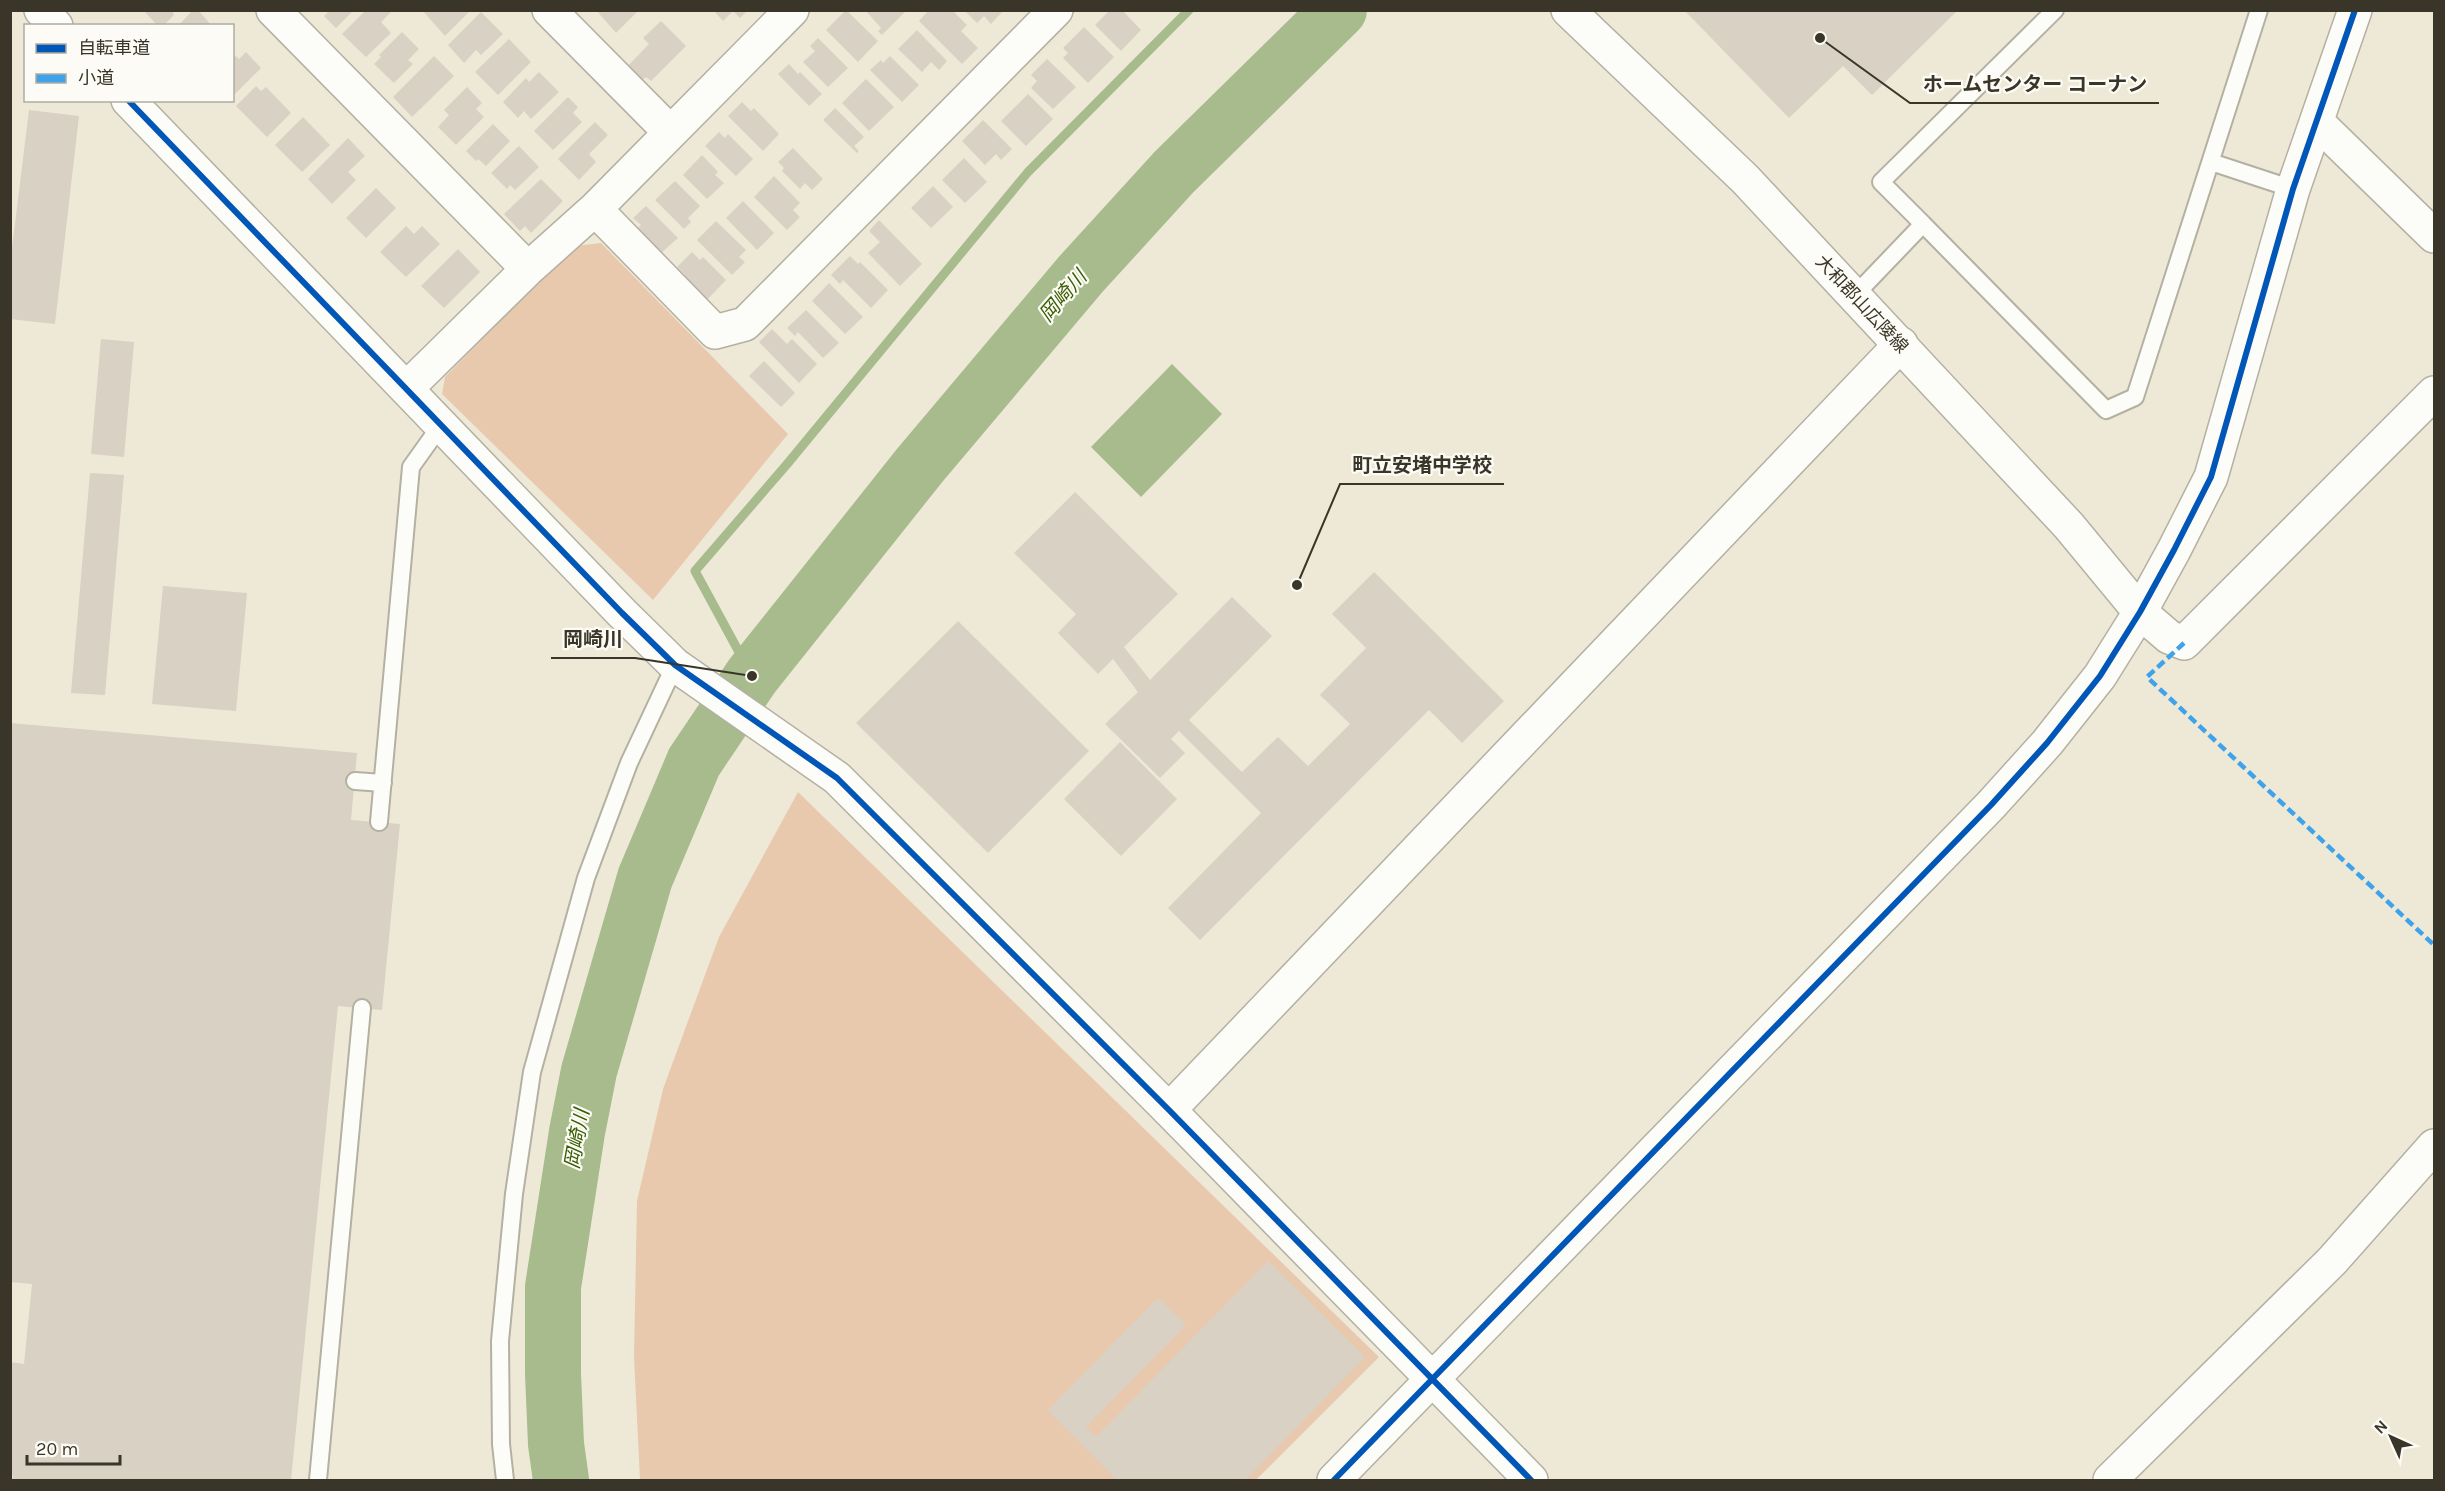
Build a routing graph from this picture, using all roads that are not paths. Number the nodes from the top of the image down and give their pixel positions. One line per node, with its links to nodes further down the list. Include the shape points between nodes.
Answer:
1 (41, 10): 10 (street)
2 (273, 10): 19 (street)
3 (549, 10): 13 (street)
4 (792, 10): 13 (street)
5 (1056, 10): 16 (street, via 745,324 715,332)
6 (1568, 10): 20 (street, 大和郡山広陵線, via 1745,179)
7 (2055, 10): 17 (lane, via 1881,182)
8 (2259, 10): 14 (lane)
9 (2355, 10): 12 (street)
10 (54, 24)
11 (130, 102): 22 (street)
12 (2317, 122): 15 (street); 18 (street)
13 (670, 132): 16 (street)
14 (2211, 162): 15 (lane); 17 (lane, via 2135,397 2106,410)
15 (2293, 189): 25 (street, via 2211,477)
16 (595, 209): 19 (street)
17 (1923, 224): 20 (lane)
18 (2434, 236)
19 (528, 270): 22 (street)
20 (1854, 296): 21 (street, 大和郡山広陵線)
21 (1901, 344): 25 (street, 大和郡山広陵線, via 2069,526); 31 (street)
22 (407, 388): 24 (street)
23 (2434, 393): 25 (street, 大和郡山広陵線, via 2184,643 2169,637)
24 (441, 425): 26 (street); 28 (lane, via 411,467)
25 (2140, 612): 33 (street, via 2093,685 1991,805)
26 (683, 670): 31 (street, via 837,778); 35 (lane, via 629,762 586,878 532,1072 514,1194 500,1341)
27 (355, 781): 28 (lane)
28 (383, 783): 29 (lane)
29 (379, 822)
30 (362, 1008): 34 (lane)
31 (1169, 1110): 33 (street)
32 (2434, 1146): 38 (street, via 2332,1261)
33 (1432, 1377): 36 (street); 37 (street)
34 (318, 1480)
35 (505, 1480)
36 (1334, 1480)
37 (1531, 1480)
38 (2110, 1480)

